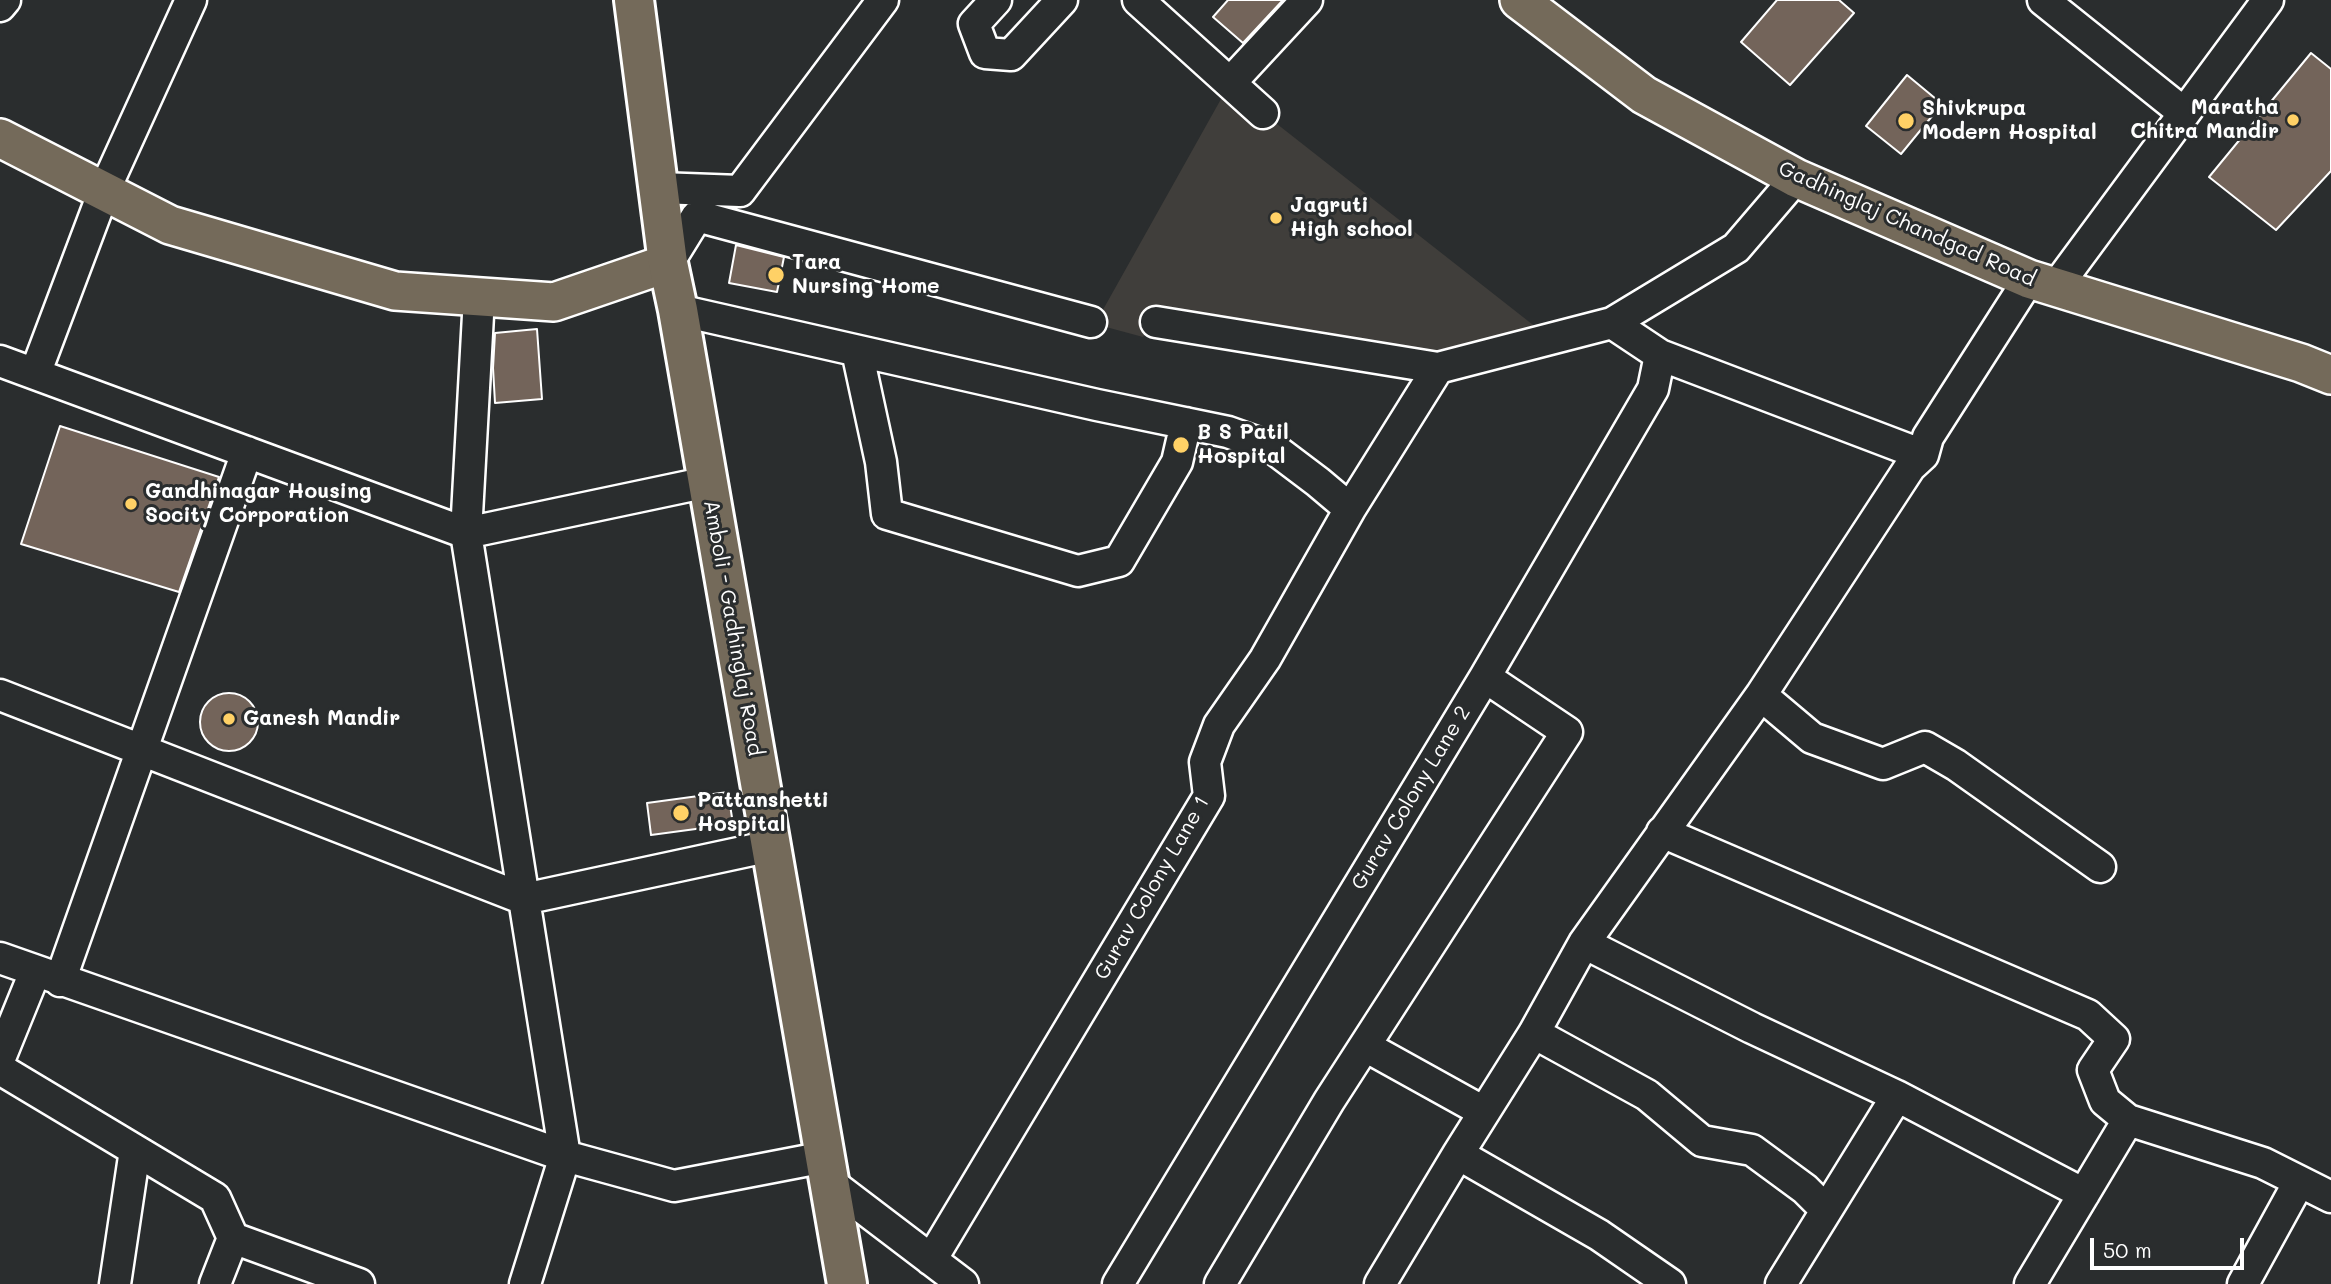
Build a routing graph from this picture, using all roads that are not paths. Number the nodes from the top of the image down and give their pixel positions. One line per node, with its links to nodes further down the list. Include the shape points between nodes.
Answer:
1 (5, 0): 12 (street)
2 (191, 0): 19 (street)
3 (634, 0): 18 (highway, Amboli - Gadhinglaj Road)
4 (883, 0): 18 (street, via 740,191)
5 (996, 0): 6 (street, via 974,24 985,53 1011,55)
6 (1062, 0)
7 (1138, 0): 13 (street)
8 (1307, 0): 13 (street)
9 (1519, 0): 17 (main road, Gadhinglaj Chandgad Road, via 1644,95)
10 (2043, 0): 15 (street)
11 (2268, 0): 15 (street)
12 (0, 6)
13 (1230, 83): 14 (street)
14 (1263, 113)
15 (2185, 113): 21 (street)
16 (0, 138): 19 (main road)
17 (1796, 178): 21 (main road, Gadhinglaj Chandgad Road); 26 (street, via 1736,248)
18 (659, 188): 20 (highway, Amboli - Gadhinglaj Road)
19 (104, 191): 22 (main road, via 170,225 382,287); 31 (street)
20 (668, 263): 22 (main road, via 554,302); 23 (highway, Amboli - Gadhinglaj Road); 24 (street, via 697,216)
21 (2042, 283): 32 (main road, Gadhinglaj Chandgad Road); 35 (street, via 1928,437)
22 (479, 297): 38 (street)
23 (678, 310): 27 (street); 36 (highway, Amboli - Gadhinglaj Road)
24 (1091, 322)
25 (1156, 322): 30 (street)
26 (1612, 323): 28 (street); 30 (street)
27 (858, 351): 33 (street); 33 (street, via 887,514 1077,571 1119,561 1177,462)
28 (1660, 355): 35 (street); 39 (street, Gurav Colony Lane 2, via 1653,389)
29 (0, 361): 31 (street)
30 (1438, 368): 37 (street, Gurav Colony Lane 1)
31 (35, 374): 34 (street)
32 (2331, 375)
33 (1186, 423): 37 (street, via 1273,448)
34 (247, 452): 38 (street); 42 (street)
35 (1923, 455): 41 (street, via 1910,467)
36 (708, 482): 38 (street); 44 (highway, Amboli - Gadhinglaj Road)
37 (1350, 509): 66 (street, Gurav Colony Lane 1, via 1265,659 1219,725 1205,762 1209,796)
38 (466, 533): 46 (street)
39 (1485, 677): 51 (street, via 1567,732); 74 (street, Gurav Colony Lane 2)
40 (0, 695): 42 (street)
41 (1761, 695): 43 (street); 45 (street, via 1812,738 1883,764 1925,747)
42 (142, 750): 46 (street); 49 (street)
43 (1662, 832): 47 (street); 56 (street, via 2088,1015 2114,1039 2093,1070 2105,1101)
44 (771, 846): 46 (street); 60 (highway, Amboli - Gadhinglaj Road)
45 (2101, 867)
46 (524, 899): 59 (street)
47 (1584, 943): 50 (street); 54 (street)
48 (0, 958): 49 (street)
49 (48, 977): 52 (street); 59 (street)
50 (1534, 1033): 55 (street); 64 (street, via 1647,1096 1702,1141 1752,1150)
51 (1365, 1045): 55 (street); 75 (street)
52 (0, 1058)
53 (0, 1069): 57 (street)
54 (1897, 1096): 62 (street); 64 (street)
55 (1484, 1112): 58 (street)
56 (2128, 1120): 61 (street, via 2263,1163); 62 (street)
57 (135, 1150): 65 (street, via 215,1198); 68 (street)
58 (1458, 1154): 67 (street); 76 (street, via 1599,1235)
59 (565, 1156): 60 (street, via 674,1186); 71 (street)
60 (827, 1170): 66 (street); 72 (highway, Amboli - Gadhinglaj Road)
61 (2299, 1182): 63 (street); 79 (street)
62 (2084, 1194): 78 (street)
63 (2331, 1197)
64 (1826, 1210): 77 (street)
65 (233, 1238): 69 (street); 70 (street)
66 (931, 1260): 73 (street)
67 (1382, 1283)
68 (115, 1284)
69 (215, 1284)
70 (359, 1284)
71 (525, 1284)
72 (847, 1284)
73 (963, 1284)
74 (1118, 1284)
75 (1220, 1284)
76 (1670, 1284)
77 (1781, 1284)
78 (2030, 1284)
79 (2243, 1284)

